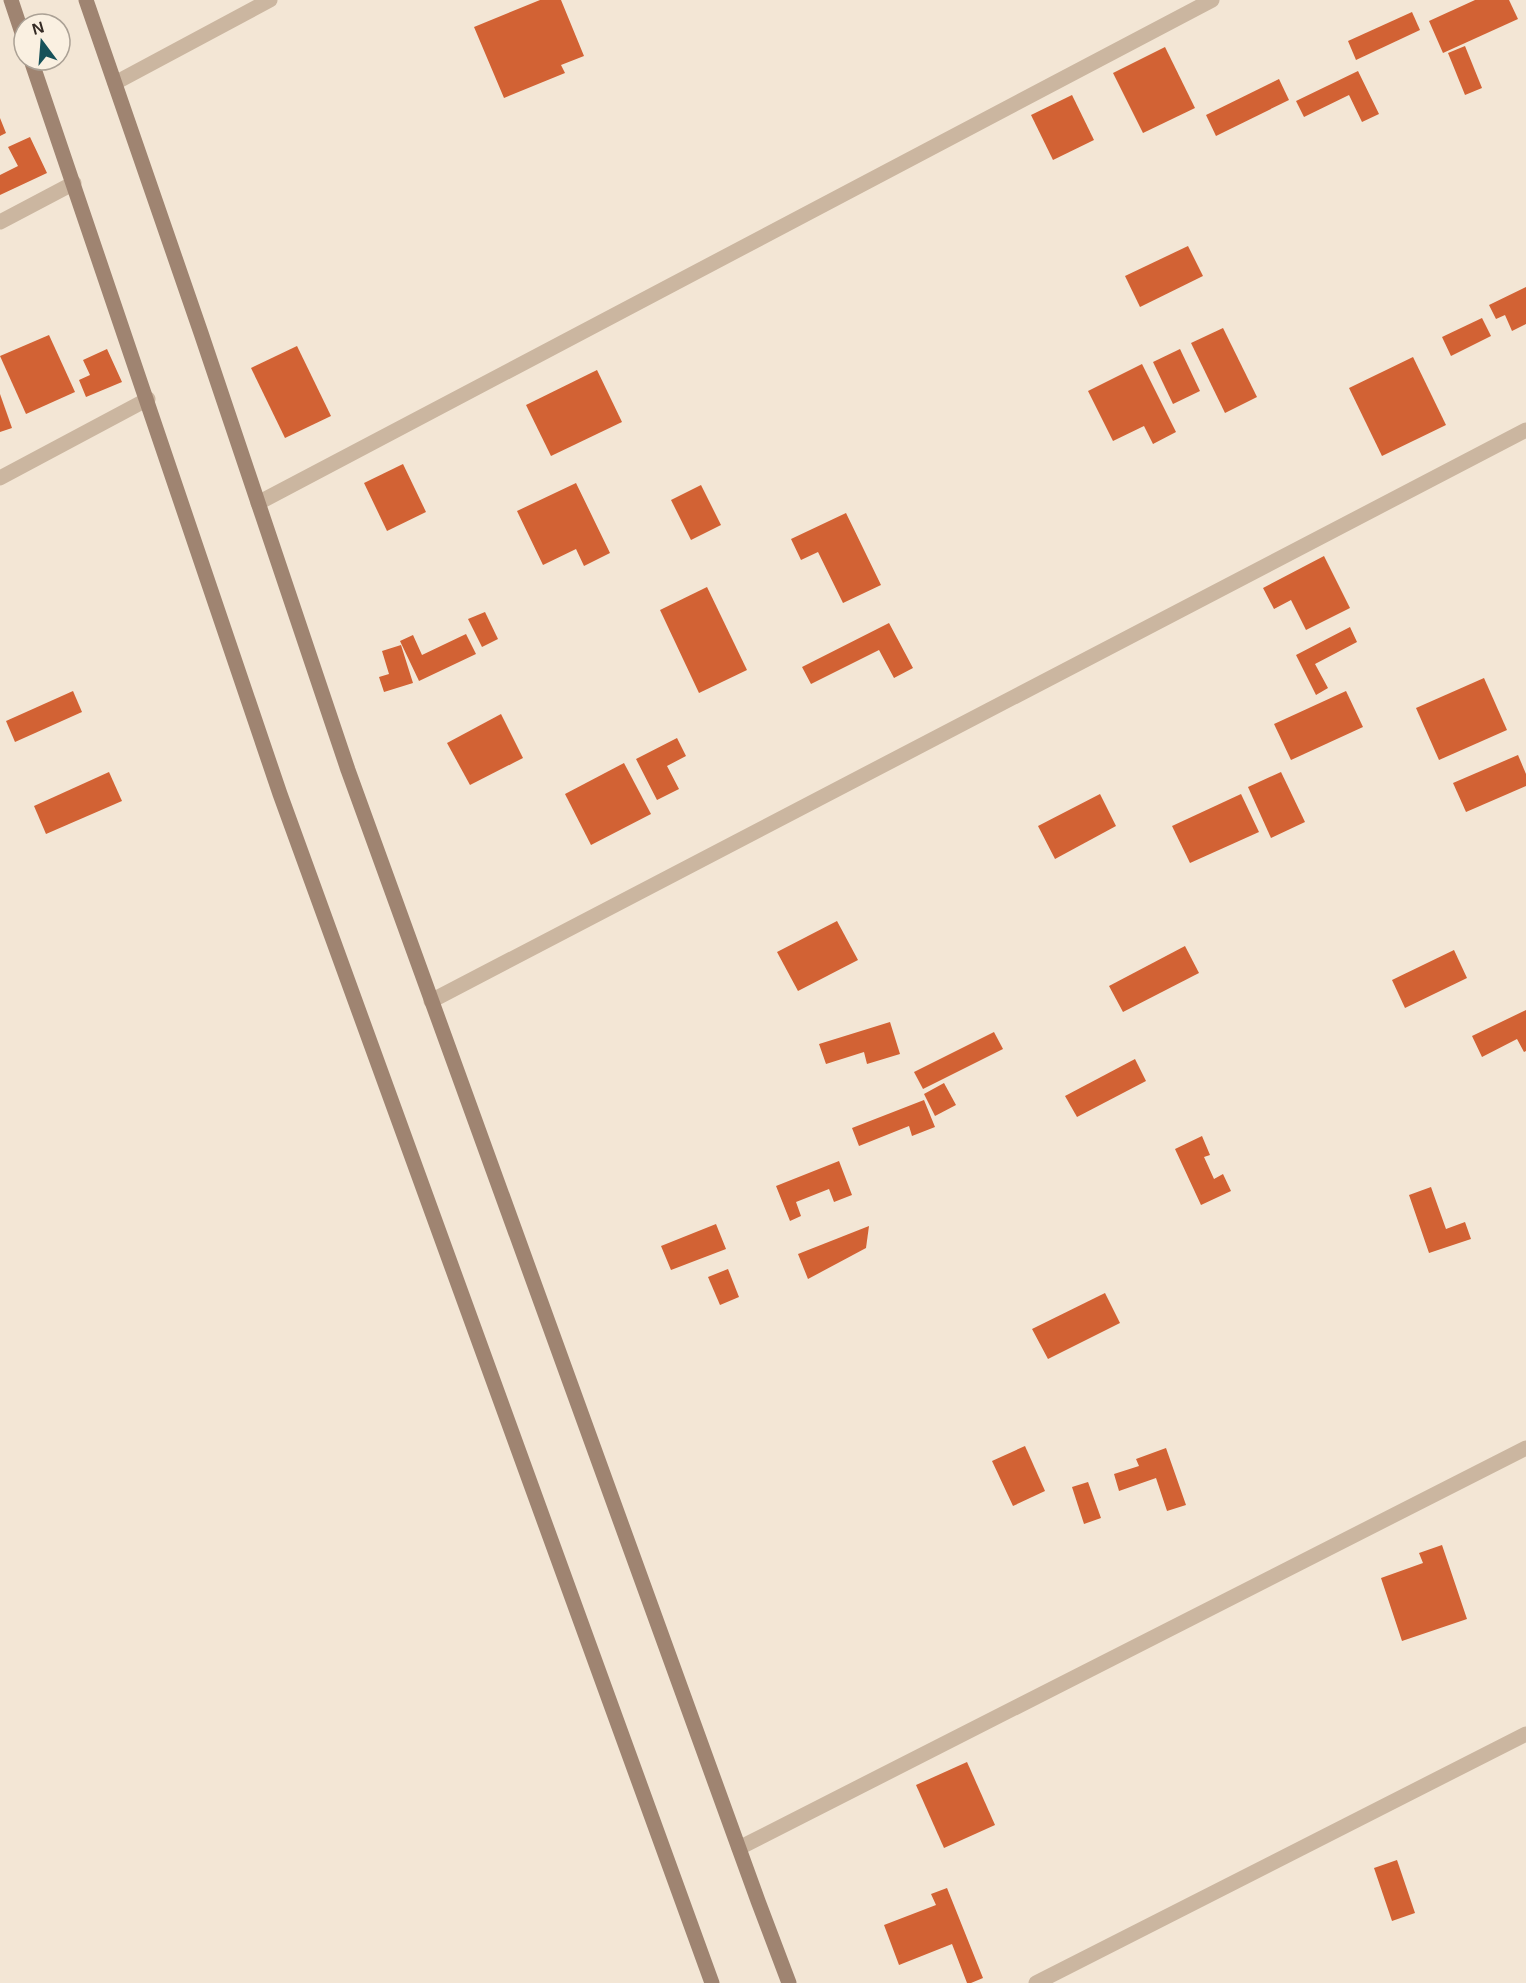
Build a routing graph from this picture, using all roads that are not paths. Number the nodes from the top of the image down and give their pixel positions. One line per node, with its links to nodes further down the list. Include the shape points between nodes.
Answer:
1 (86, 0): 5 (main road)
2 (270, 0): 5 (street)
3 (1212, 0): 11 (street)
4 (35, 72): 6 (main road)
5 (115, 83): 11 (main road)
6 (74, 183): 7 (street); 8 (main road)
7 (0, 222)
8 (148, 399): 10 (street); 16 (main road, via 280,794)
9 (1526, 430): 12 (street)
10 (0, 478)
11 (258, 504): 12 (main road)
12 (431, 1001): 15 (main road)
13 (1526, 1448): 15 (street)
14 (1526, 1734): 18 (street)
15 (739, 1848): 17 (main road)
16 (712, 1983)
17 (789, 1983)
18 (1036, 1983)

